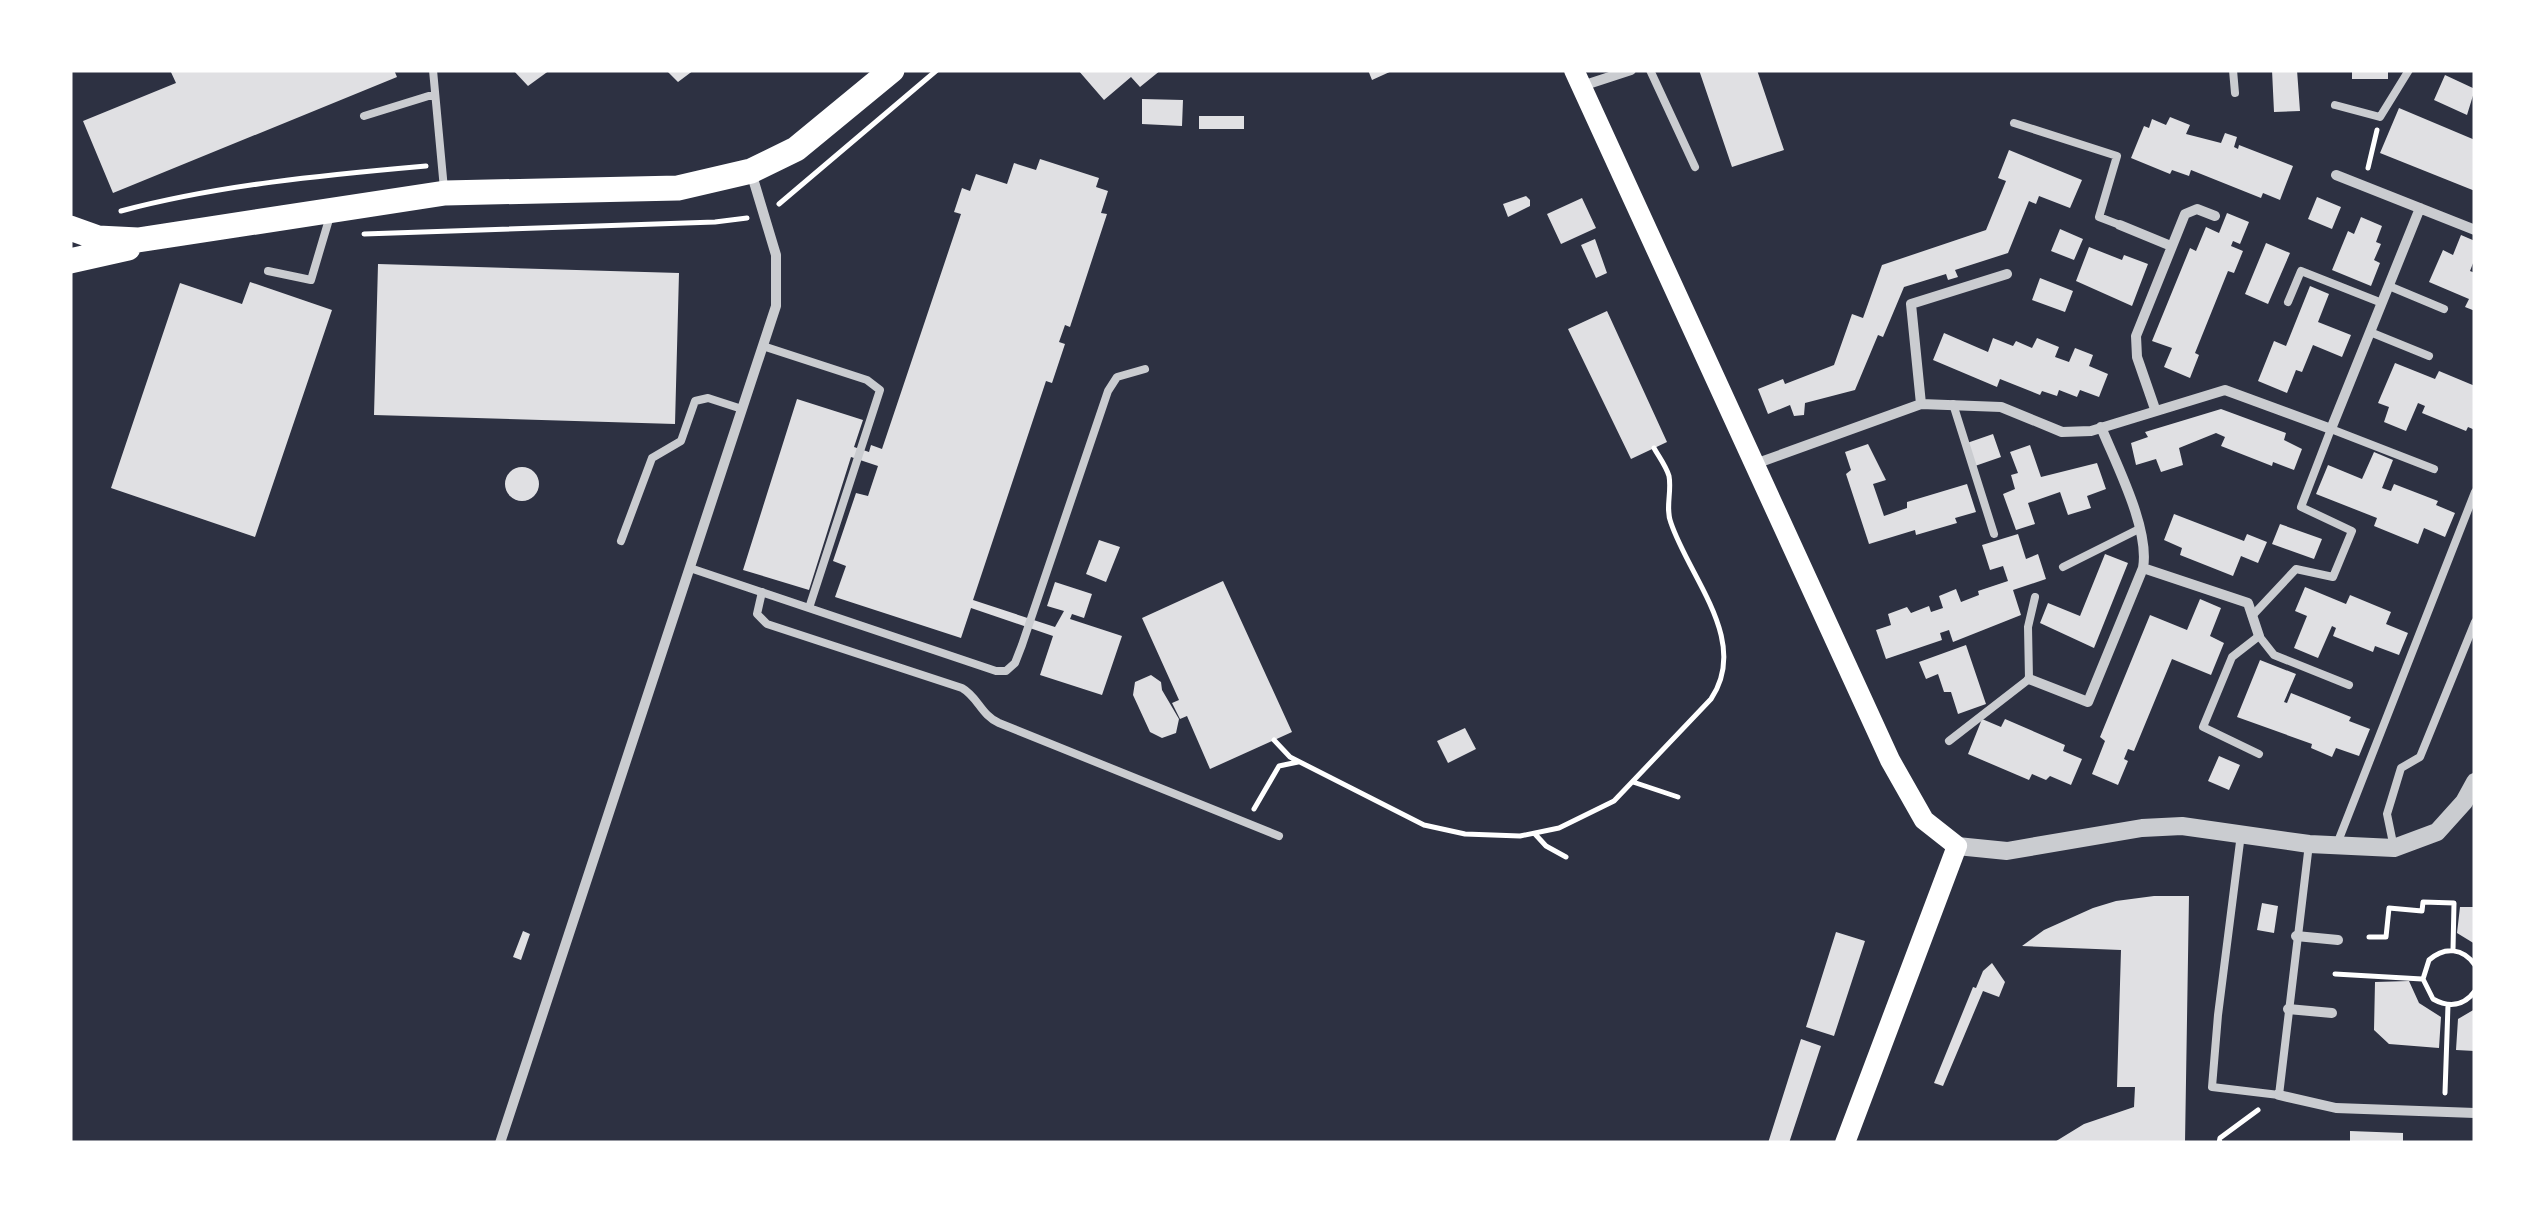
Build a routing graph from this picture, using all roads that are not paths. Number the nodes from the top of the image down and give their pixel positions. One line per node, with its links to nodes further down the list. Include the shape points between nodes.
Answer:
1 (433, 70): 9 (lane)
2 (892, 70): 14 (main road, via 796,149)
3 (1631, 70): 7 (street)
4 (1650, 70): 13 (lane)
5 (2233, 70): 8 (lane)
6 (2409, 70): 10 (lane, via 2380,118)
7 (1577, 78): 42 (main road)
8 (2235, 93)
9 (436, 94): 11 (lane); 16 (lane)
10 (2335, 105)
11 (364, 116)
12 (2014, 123): 20 (lane, via 2117,156 2099,216)
13 (1695, 168)
14 (751, 171): 16 (main road, via 678,188); 33 (street, via 776,255 776,306)
15 (2336, 176): 17 (street)
16 (445, 193): 19 (main road)
17 (2420, 208): 22 (street); 28 (street)
18 (2215, 216): 24 (street, via 2188,211)
19 (328, 224): 23 (main road); 26 (lane, via 312,280)
20 (2120, 224): 24 (street)
21 (70, 228): 23 (main road, via 116,240)
22 (2475, 230)
23 (196, 234): 25 (main road)
24 (2171, 246): 39 (street, via 2136,336)
25 (70, 261)
26 (268, 271)
27 (2008, 274): 36 (street, via 1911,304)
28 (2389, 286): 30 (street); 31 (lane)
29 (2288, 302): 30 (lane, via 2301,272)
30 (2382, 303): 32 (street)
31 (2444, 309)
32 (2370, 332): 34 (lane); 41 (street)
33 (763, 346): 38 (street); 53 (lane, via 880,390)
34 (2430, 356)
35 (1146, 369): 53 (lane, via 1118,377 1108,391 1012,668 996,671)
36 (1920, 404): 37 (street); 42 (street)
37 (1953, 404): 40 (street, via 2001,407 2062,432); 46 (lane)
38 (742, 409): 47 (lane, via 708,398 695,402 681,441 652,458); 49 (street)
39 (2155, 409): 40 (street); 41 (street, via 2232,390)
40 (2101, 428): 45 (street)
41 (2332, 429): 43 (lane); 54 (lane, via 2301,507 2352,531 2333,578 2296,569)
42 (1754, 465): 66 (main road, via 1913,804)
43 (2434, 468)
44 (2475, 492): 65 (lane)
45 (2139, 529): 48 (lane); 50 (street)
46 (1994, 534)
47 (621, 542)
48 (2063, 567)
49 (690, 568): 51 (lane); 74 (street)
50 (2143, 568): 54 (street, via 2248,603); 57 (street, via 2088,702)
51 (762, 592): 53 (lane); 63 (lane, via 757,614 768,624 962,688 998,723)
52 (2035, 597): 57 (lane, via 2028,627)
53 (809, 608)
54 (2252, 616): 56 (street)
55 (2475, 622): 67 (lane, via 2420,757 2401,768 2386,814)
56 (2259, 636): 58 (lane, via 2274,655); 60 (lane, via 2232,658 2202,727)
57 (2030, 679): 59 (lane)
58 (2349, 685)
59 (1949, 741)
60 (2259, 754)
61 (2475, 782): 67 (street, via 2437,832)
62 (2241, 833): 64 (street); 66 (street, via 2182,826 2006,851); 72 (lane, via 2212,1087)
63 (1279, 836)
64 (2309, 844): 65 (street); 68 (lane)
65 (2337, 844): 67 (street)
66 (1956, 846): 75 (main road)
67 (2394, 848)
68 (2296, 936): 69 (street); 70 (lane)
69 (2338, 940)
70 (2288, 1009): 71 (street); 72 (lane)
71 (2332, 1012)
72 (2279, 1095): 73 (street, via 2336,1108)
73 (2475, 1112)
74 (500, 1143)
75 (1846, 1143)

